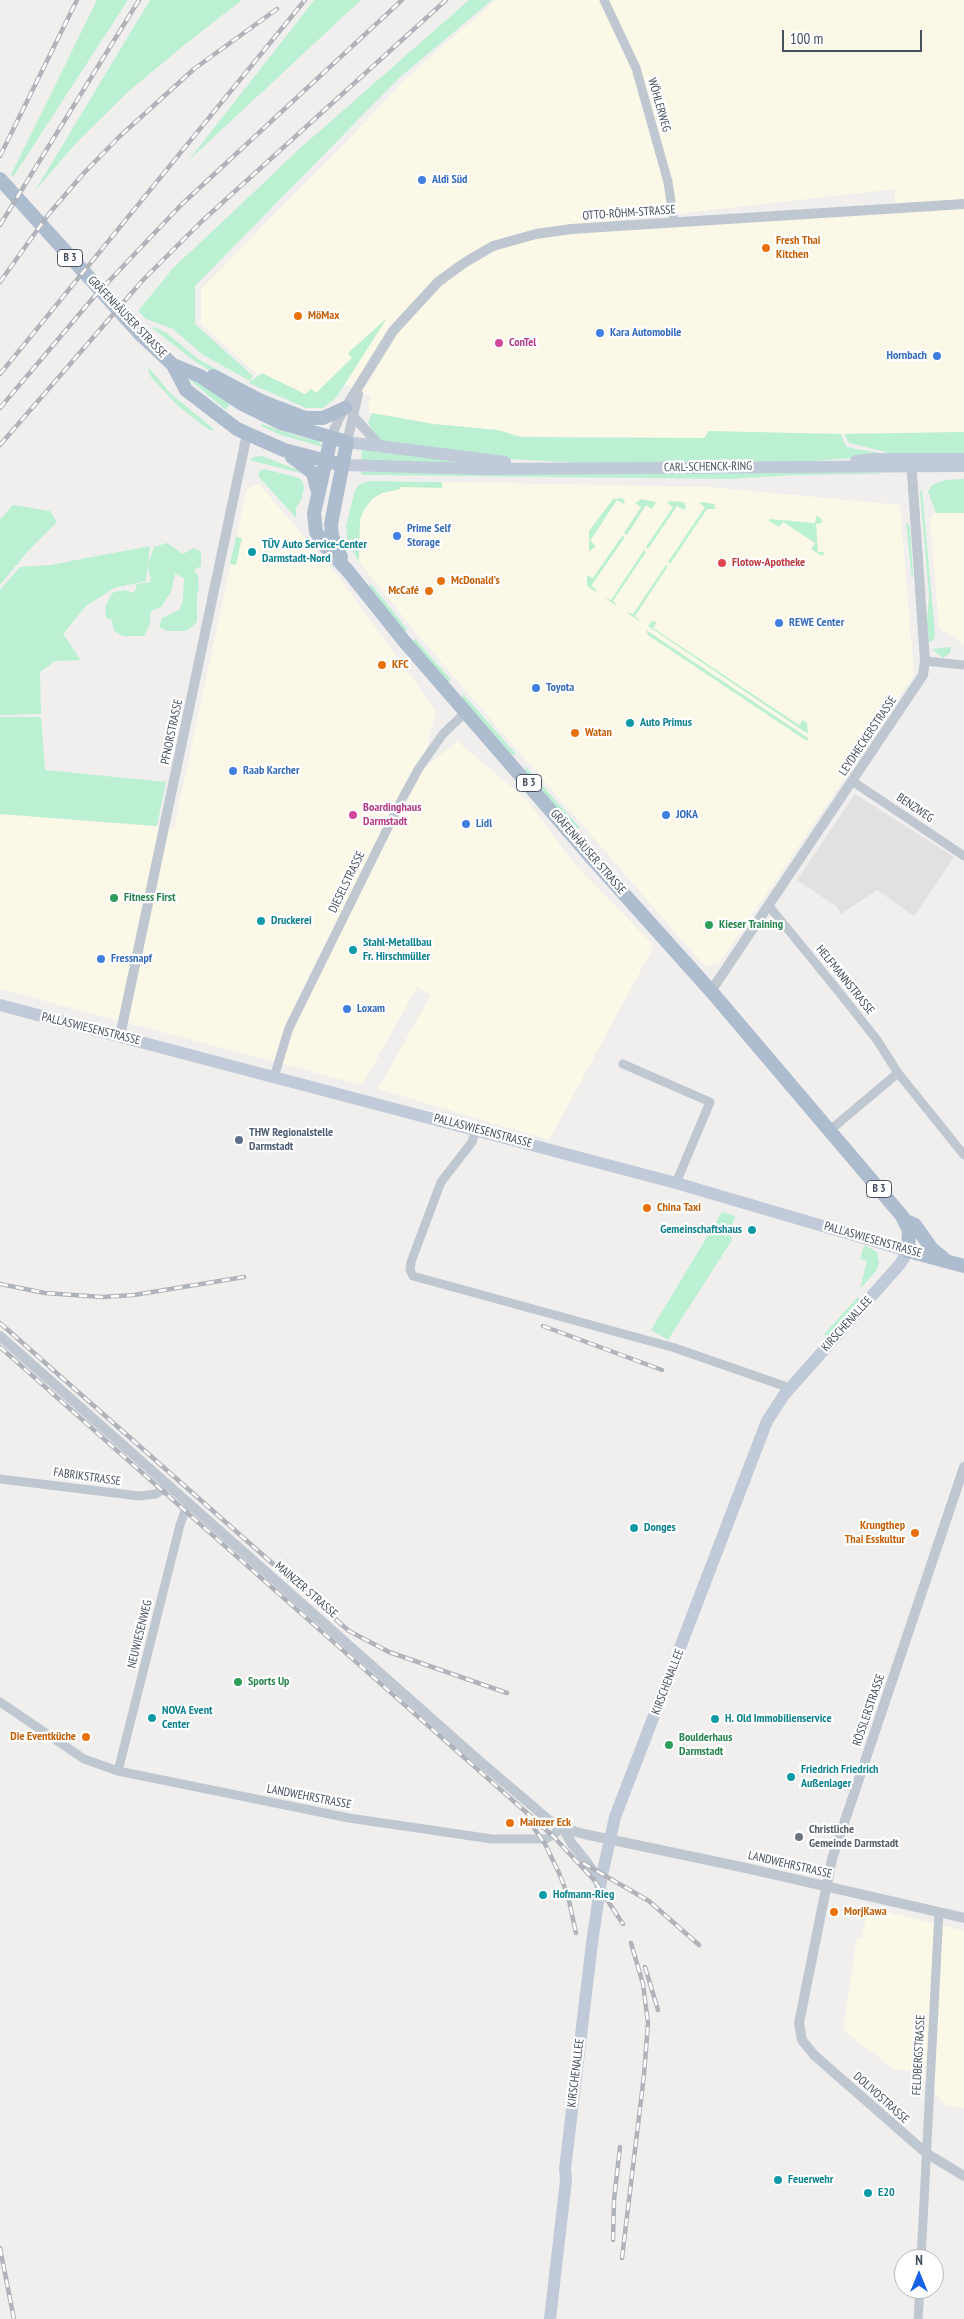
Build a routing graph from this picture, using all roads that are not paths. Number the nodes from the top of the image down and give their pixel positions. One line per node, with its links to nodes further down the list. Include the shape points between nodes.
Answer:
1 (604, 0): 4 (street, WÖHLERWEG, via 636,68 668,182)
2 (0, 179): 5 (main road, GRÄFENHÄUSER STRASSE / B 3, via 142,335)
3 (964, 204): 4 (street, OTTO-RÖHM-STRASSE)
4 (674, 222): 8 (street, OTTO-RÖHM-STRASSE, via 571,229 536,234 493,246 449,273 423,296 393,331 360,386)
5 (174, 365): 6 (main road, GRÄFENHÄUSER STRASSE / B 3); 9 (main road, GRÄFENHÄUSER STRASSE / B 3, via 186,390)
6 (200, 376): 7 (main road, GRÄFENHÄUSER STRASSE / B 3); 8 (main road, via 215,376 261,401 305,418)
7 (255, 411): 9 (main road); 10 (main road, GRÄFENHÄUSER STRASSE / B 3, via 281,423)
8 (349, 412): 10 (street, OTTO-RÖHM-STRASSE, via 336,424); 11 (street, OTTO-RÖHM-STRASSE); 12 (street)
9 (247, 434): 13 (main road, GRÄFENHÄUSER STRASSE / B 3); 30 (street, PFNORSTRASSE)
10 (331, 438): 11 (main road, GRÄFENHÄUSER STRASSE / B 3); 15 (main road, GRÄFENHÄUSER STRASSE)
11 (347, 442): 12 (main road, CARL-SCHENCK-RING); 17 (main road, GRÄFENHÄUSER STRASSE / B 3)
12 (382, 448): 19 (main road, CARL-SCHENCK-RING)
13 (284, 450): 15 (main road, GRÄFENHÄUSER STRASSE); 20 (main road, B 3, via 313,473)
14 (964, 459): 16 (main road, CARL-SCHENCK-RING)
15 (326, 461): 17 (main road); 20 (main road, GRÄFENHÄUSER STRASSE)
16 (911, 463): 18 (main road, CARL-SCHENCK-RING); 19 (main road, CARL-SCHENCK-RING, via 868,459 839,466); 22 (street, LEYDHECKERSTRASSE)
17 (343, 465): 19 (main road, CARL-SCHENCK-RING); 21 (main road, GRÄFENHÄUSER STRASSE / B 3, via 331,524 335,544)
18 (964, 466)
19 (577, 469)
20 (317, 495): 21 (main road, GRÄFENHÄUSER STRASSE / B 3, via 316,532)
21 (348, 571): 24 (main road, GRÄFENHÄUSER STRASSE / B 3)
22 (925, 661): 23 (street); 25 (street, LEYDHECKERSTRASSE, via 924,672 917,685)
23 (964, 666)
24 (466, 712): 28 (main road, GRÄFENHÄUSER STRASSE / B 3); 33 (street, DIESELSTRASSE, via 443,734 419,768 289,1028)
25 (852, 781): 26 (street, BENZWEG); 27 (street, LEYDHECKERSTRASSE)
26 (964, 856)
27 (768, 906): 28 (street, LEYDHECKERSTRASSE); 32 (street, HELFMANNSTRASSE, via 839,992)
28 (711, 991): 35 (main road, GRÄFENHÄUSER STRASSE / B 3)
29 (0, 1005): 30 (main road, PALLASWIESENSTRASSE)
30 (120, 1036): 33 (main road, PALLASWIESENSTRASSE)
31 (623, 1064): 37 (street, via 710,1102)
32 (898, 1073): 35 (street); 36 (street, HELFMANNSTRASSE)
33 (274, 1077): 34 (main road, PALLASWIESENSTRASSE)
34 (476, 1130): 37 (main road, PALLASWIESENSTRASSE); 43 (street, via 472,1142 441,1182 411,1262 413,1276 675,1348)
35 (829, 1131): 38 (main road, GRÄFENHÄUSER STRASSE / B 3)
36 (962, 1150)
37 (676, 1183): 39 (main road, PALLASWIESENSTRASSE)
38 (906, 1221): 39 (main road, via 910,1234); 40 (main road, GRÄFENHÄUSER STRASSE / B 3, via 915,1226 932,1249)
39 (908, 1251): 40 (main road, PALLASWIESENSTRASSE); 43 (main road, KIRSCHENALLEE)
40 (947, 1262): 41 (main road, PALLASWIESENSTRASSE)
41 (964, 1266)
42 (0, 1336): 46 (street, MAINZER STRASSE)
43 (790, 1388): 51 (main road, KIRSCHENALLEE, via 763,1430 621,1799)
44 (963, 1470): 53 (street, RÖSSLERSTRASSE)
45 (0, 1479): 46 (street, FABRIKSTRASSE, via 139,1496 156,1494)
46 (168, 1485): 47 (street, MAINZER STRASSE)
47 (190, 1504): 49 (street, NEUWIESENWEG, via 180,1525); 50 (street, MAINZER STRASSE, via 530,1805)
48 (0, 1702): 49 (street, LANDWEHRSTRASSE, via 84,1759)
49 (118, 1771): 50 (street, LANDWEHRSTRASSE, via 349,1818 492,1839 546,1839)
50 (563, 1828): 51 (street, MAINZER STRASSE); 52 (street)
51 (609, 1838): 52 (main road, KIRSCHENALLEE); 53 (street, LANDWEHRSTRASSE)
52 (600, 1883): 58 (main road, KIRSCHENALLEE)
53 (826, 1887): 54 (street, LANDWEHRSTRASSE); 56 (street, RÖSSLERSTRASSE)
54 (939, 1912): 55 (street, LANDWEHRSTRASSE); 57 (street, FELDBERGSTRASSE)
55 (964, 1918)
56 (799, 2023): 57 (street, DOLIVOSTRASSE, via 802,2040 814,2055)
57 (926, 2153): 59 (street, DOLIVOSTRASSE); 60 (street, FELDBERGSTRASSE)
58 (564, 2169): 62 (main road, KIRSCHENALLEE); 63 (main road, KIRSCHENALLEE, via 566,2180)
59 (964, 2176)
60 (921, 2249)
61 (919, 2299): 64 (street)
62 (543, 2319)
63 (550, 2319)
64 (918, 2319)

